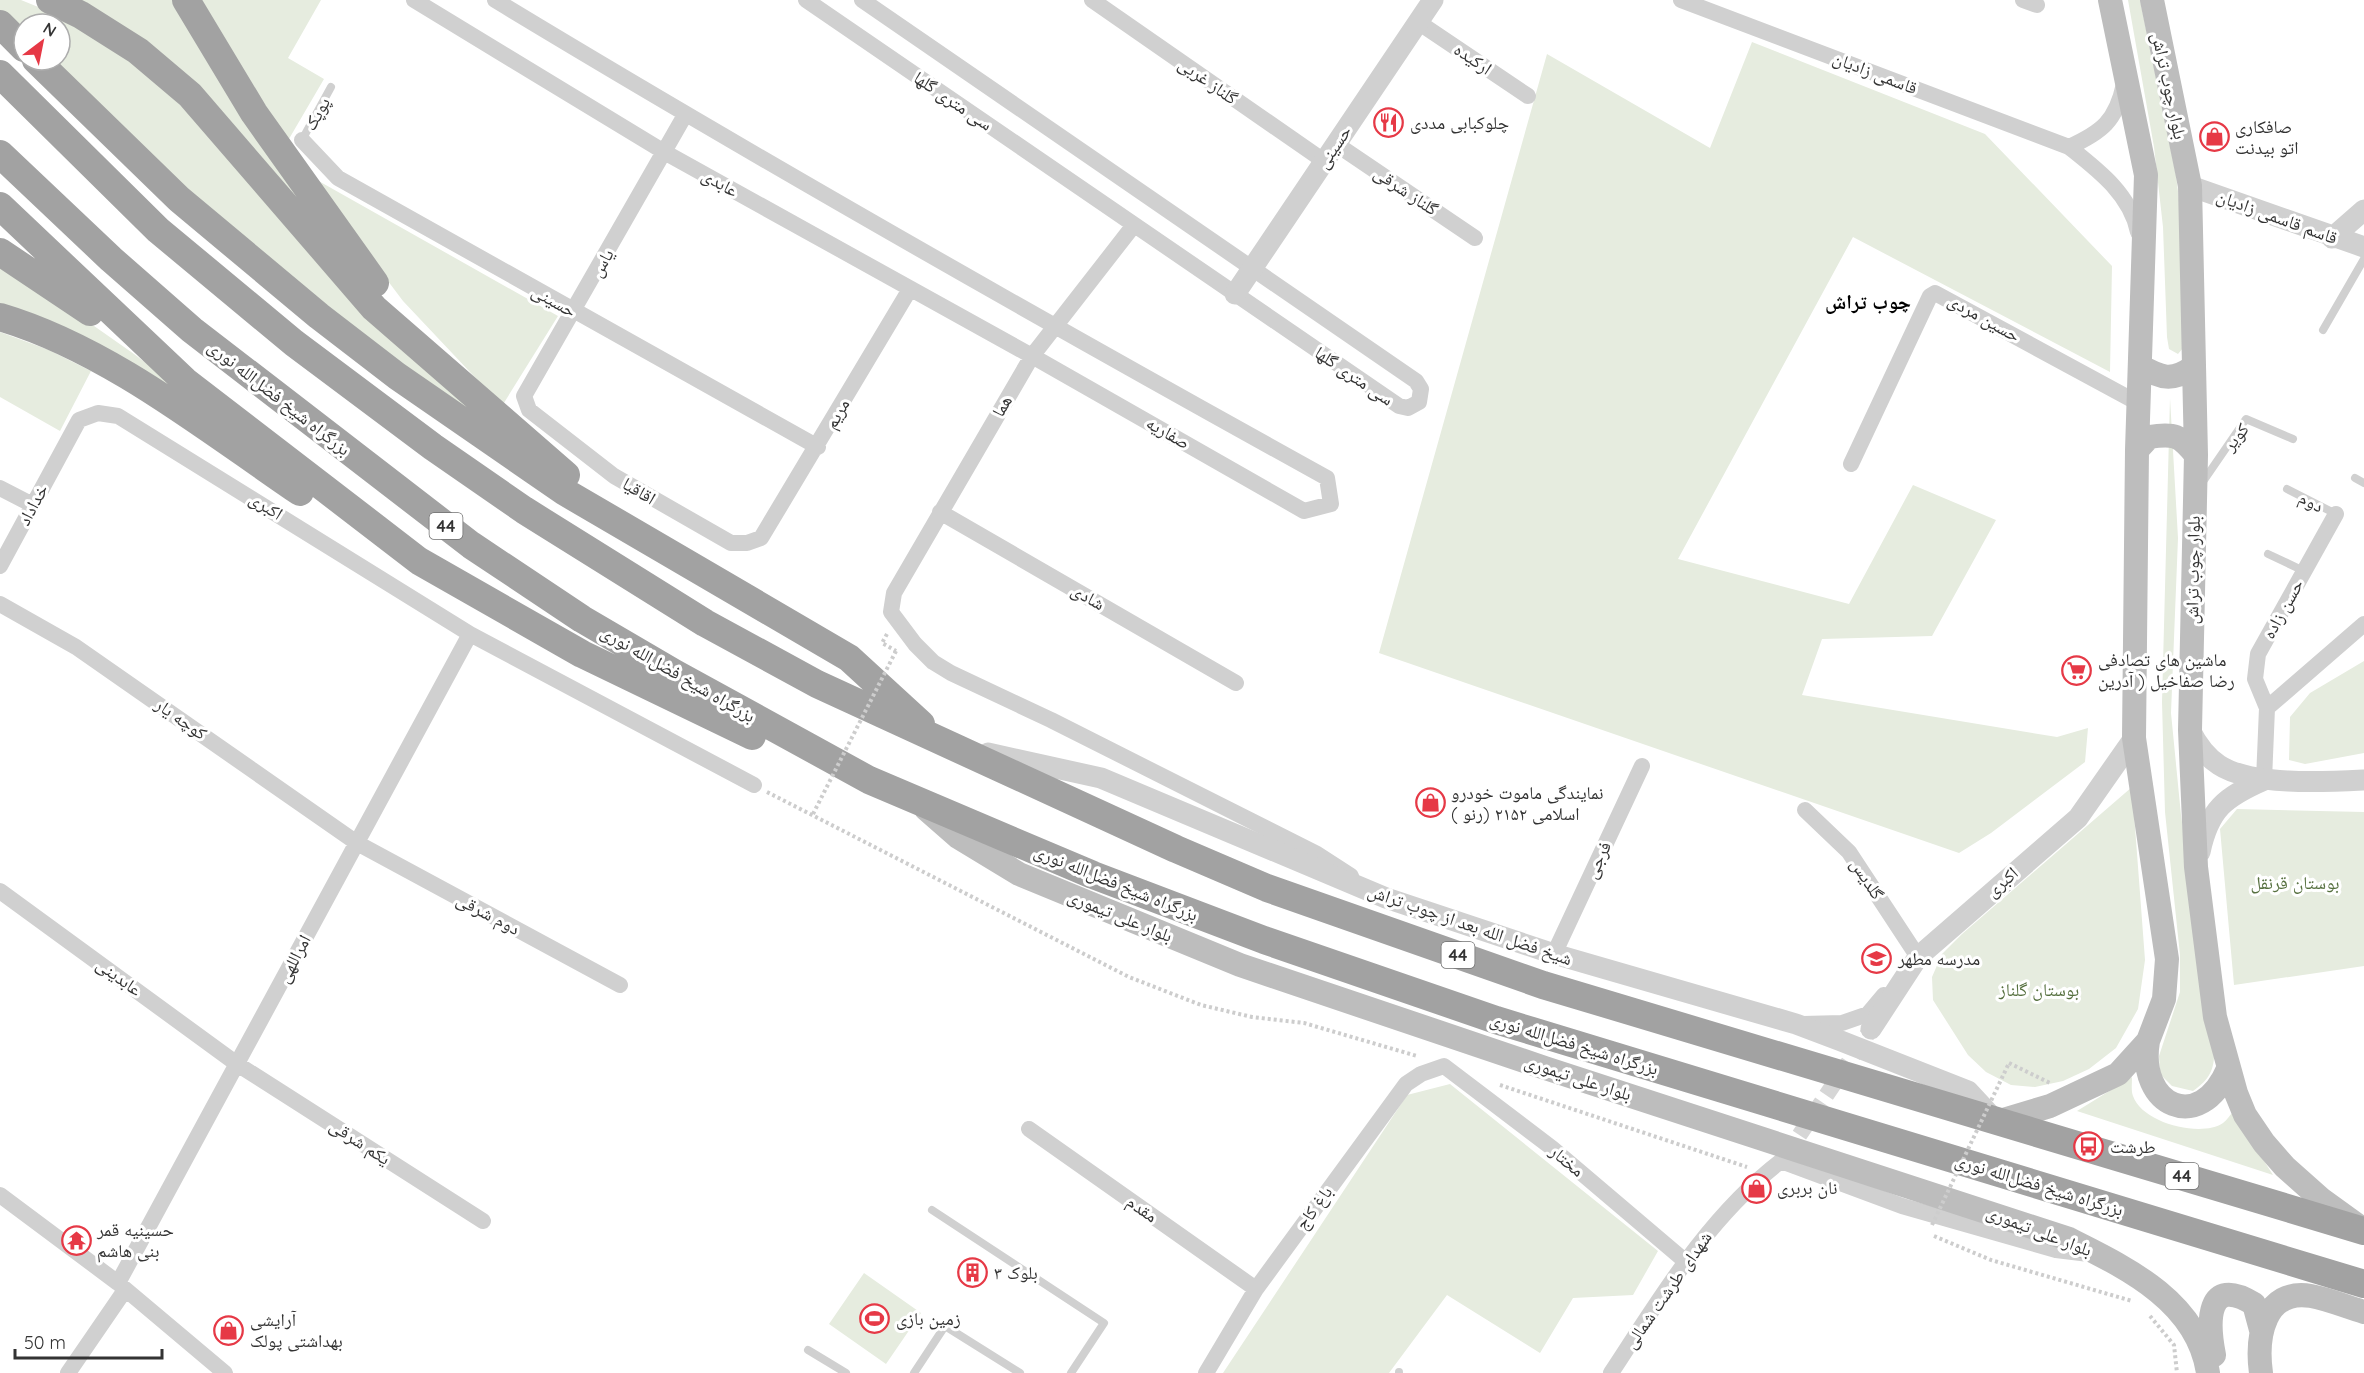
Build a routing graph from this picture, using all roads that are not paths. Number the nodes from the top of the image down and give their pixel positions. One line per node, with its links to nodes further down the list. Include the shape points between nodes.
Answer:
1 (50, 0): 47 (highway, via 138,51 190,95 374,308)
2 (186, 0): 47 (highway, via 254,113 340,235 387,298)
3 (414, 0): 23 (street, عابدی)
4 (495, 0): 20 (street)
5 (806, 0): 29 (street, سی متری گلها)
6 (862, 0): 36 (street, سی متری گلها)
7 (1092, 0): 24 (street, گلناز غربی)
8 (1433, 0): 12 (street, حسینی)
9 (1681, 0): 22 (street, قاسمی زادیان)
10 (2110, 0): 17 (main road)
11 (2152, 0): 26 (main road, بلوار چوب‌ تراش)
12 (1418, 22): 19 (street, ارکیده); 24 (street, حسینی)
13 (0, 24): 14 (highway)
14 (12, 36)
15 (47, 72): 64 (highway, via 179,199 328,322 520,462)
16 (0, 74): 77 (highway, 44, via 158,230 225,288 442,453 524,510 705,623 817,684)
17 (2125, 80): 22 (street, via 2120,105 2109,122 2093,136); 34 (main road, via 2146,175)
18 (331, 87): 21 (lane, پوپک)
19 (1528, 96)
20 (685, 115): 23 (street, یاس); 41 (street)
21 (302, 140): 39 (street, حسینی, via 338,178)
22 (2069, 147): 34 (street, قاسمی زادیان, via 2106,177 2134,214)
23 (666, 153): 37 (street, عابدی); 39 (street, یاس)
24 (1330, 153): 30 (street, گلناز شرقی); 36 (street, حسینی)
25 (0, 154): 79 (highway, بزرگراه شیخ فضل‌الله نوری / 44, via 192,330 471,545 582,620)
26 (2190, 186): 31 (street, قاسم قاسمی زادیان); 45 (main road, بلوار چوب‌ تراش)
27 (3, 209): 46 (highway)
28 (2364, 210): 31 (street)
29 (1134, 225): 38 (street, سی متری گلها); 41 (street, هما)
30 (1475, 238)
31 (2332, 238): 32 (street, قاسم قاسمی زادیان)
32 (2364, 247)
33 (0, 252): 46 (highway)
34 (2143, 254): 44 (main road)
35 (2364, 259): 42 (lane)
36 (1252, 268): 38 (street, حسینی); 38 (street, سی متری گلها, via 1416,381 1421,389 1419,402 1408,408 1399,406)
37 (910, 289): 43 (street, عابدی); 52 (street, مریم)
38 (1234, 294)
39 (574, 312): 49 (street, یاس, via 524,396); 52 (street, حسینی)
40 (0, 317): 67 (highway, via 38,330 102,362 315,502)
41 (1053, 327): 43 (street, هما); 43 (street, صفاریه, via 1328,478 1331,504 1304,511)
42 (2323, 330)
43 (1032, 356): 62 (street, هما)
44 (2140, 366): 45 (main road, via 2170,378); 48 (main road)
45 (2193, 367): 54 (main road, بلوار چوب‌ تراش)
46 (185, 381): 67 (highway)
47 (463, 384): 64 (highway)
48 (2138, 403): 53 (main road); 55 (street, حسین مردی, via 1935,293 1930,296)
49 (529, 410): 65 (street, اقاقیا, via 614,476 731,543)
50 (2293, 439): 60 (lane, کویر, via 2246,418)
51 (66, 444): 61 (street, خداداد); 72 (street, اکبری, via 79,420 98,413 118,416)
52 (818, 447): 65 (street, مریم)
53 (2137, 450): 54 (main road, via 2149,437 2172,435 2183,439); 76 (main road)
54 (2196, 455): 60 (main road, بلوار چوب‌ تراش)
55 (1851, 465)
56 (2355, 478): 57 (lane)
57 (2364, 483)
58 (0, 488): 61 (street)
59 (2287, 489): 63 (lane, دوم)
60 (2195, 493): 75 (main road, بلوار چوب‌ تراش)
61 (33, 505): 68 (street, خداداد)
62 (940, 512): 73 (street, شادی); 88 (street, هما, via 894,592 891,612 933,662 1317,854)
63 (2336, 514): 69 (street, حسن زاده)
64 (617, 520): 77 (highway, via 849,658)
65 (761, 538)
66 (2268, 554): 69 (lane)
67 (419, 561): 79 (highway, via 582,654 674,700 764,741)
68 (0, 566)
69 (2304, 571): 74 (street, حسن زاده, via 2254,665 2257,690)
70 (0, 604): 85 (street, کوچه یار, via 76,647)
71 (2364, 624): 74 (street)
72 (470, 634): 82 (street, اکبری); 85 (street, امراللهی)
73 (1236, 683)
74 (2266, 708): 80 (street, حسن زاده)
75 (2190, 730): 80 (street, via 2198,746 2220,766); 86 (main road, بلوار چوب‌ تراش)
76 (2134, 738): 90 (street, اکبری, via 2078,818); 94 (main road, via 2167,959 2164,999)
77 (940, 742): 88 (street, شیخ فضل الله بعد از چوب تراش, via 1101,778); 98 (highway, 44, via 1267,888 1543,985)
78 (1642, 766): 89 (street, فرجی)
79 (869, 780): 83 (highway, بزرگراه شیخ فضل‌الله نوری / 44)
80 (2264, 780): 81 (street); 86 (street, via 2230,796 2214,813 2205,828)
81 (2364, 780)
82 (754, 785)
83 (919, 803): 104 (main road, بلوار علی تیموری, via 958,837 1019,874 1240,965 2037,1227); 106 (highway, بزرگراه شیخ فضل‌الله نوری / 44, via 1264,940 1496,1020)
84 (1805, 810): 90 (street, گلدیس, via 1849,852)
85 (357, 843): 91 (street, دوم شرقی); 95 (street, امراللهی)
86 (2196, 867): 97 (main road, بلوار چوب‌ تراش, via 2215,1017)
87 (0, 891): 95 (street, عابدینی)
88 (1386, 898): 89 (street, شیخ فضل الله بعد از چوب تراش)
89 (1554, 954): 92 (street, شیخ فضل الله بعد از چوب تراش)
90 (1918, 957): 92 (street, via 1868,1014 1842,1023); 93 (street, اکبری)
91 (620, 985)
92 (1796, 1024): 98 (street, شیخ فضل الله بعد از چوب تراش, via 1968,1091)
93 (1871, 1029)
94 (2148, 1041): 97 (main road, via 2146,1071 2151,1083 2159,1095 2181,1106 2191,1107 2210,1099); 98 (main road, via 2118,1074 2050,1106)
95 (237, 1064): 102 (street, یکم شرقی); 107 (street, امراللهی)
96 (1444, 1066): 105 (street, مختار, via 1543,1141); 108 (street, باغ کاج, via 1406,1084)
97 (2228, 1070): 103 (main road, بلوار چوب‌ تراش, via 2245,1115 2264,1143 2321,1199)
98 (1997, 1120): 103 (highway, 44)
99 (1029, 1129): 108 (street, مقدم)
100 (0, 1195): 107 (street)
101 (932, 1210): 117 (lane, via 1104,1323)
102 (483, 1221)
103 (2364, 1231)
104 (2103, 1256): 105 (street, شهدای طرشت شمالی, via 2056,1250 1902,1206 1783,1159 1743,1191); 120 (main road, بلوار علی تیموری, via 2139,1276 2178,1311 2205,1352)
105 (1685, 1261): 119 (street, شهدای طرشت شمالی)
106 (2364, 1284)
107 (122, 1287): 112 (street, امراللهی); 113 (street)
108 (1256, 1289): 118 (street, باغ کاج)
109 (2364, 1312): 110 (main road, via 2310,1296 2285,1297 2269,1310)
110 (2261, 1330): 121 (main road, via 2254,1305 2248,1301 2236,1296 2216,1302 2209,1318); 122 (main road)
111 (808, 1350): 114 (lane)
112 (68, 1373)
113 (225, 1373)
114 (846, 1373)
115 (914, 1373): 116 (lane, via 945,1326)
116 (1020, 1373)
117 (1071, 1373)
118 (1206, 1373)
119 (1611, 1373)
120 (2208, 1373)
121 (2218, 1373)
122 (2261, 1373)

